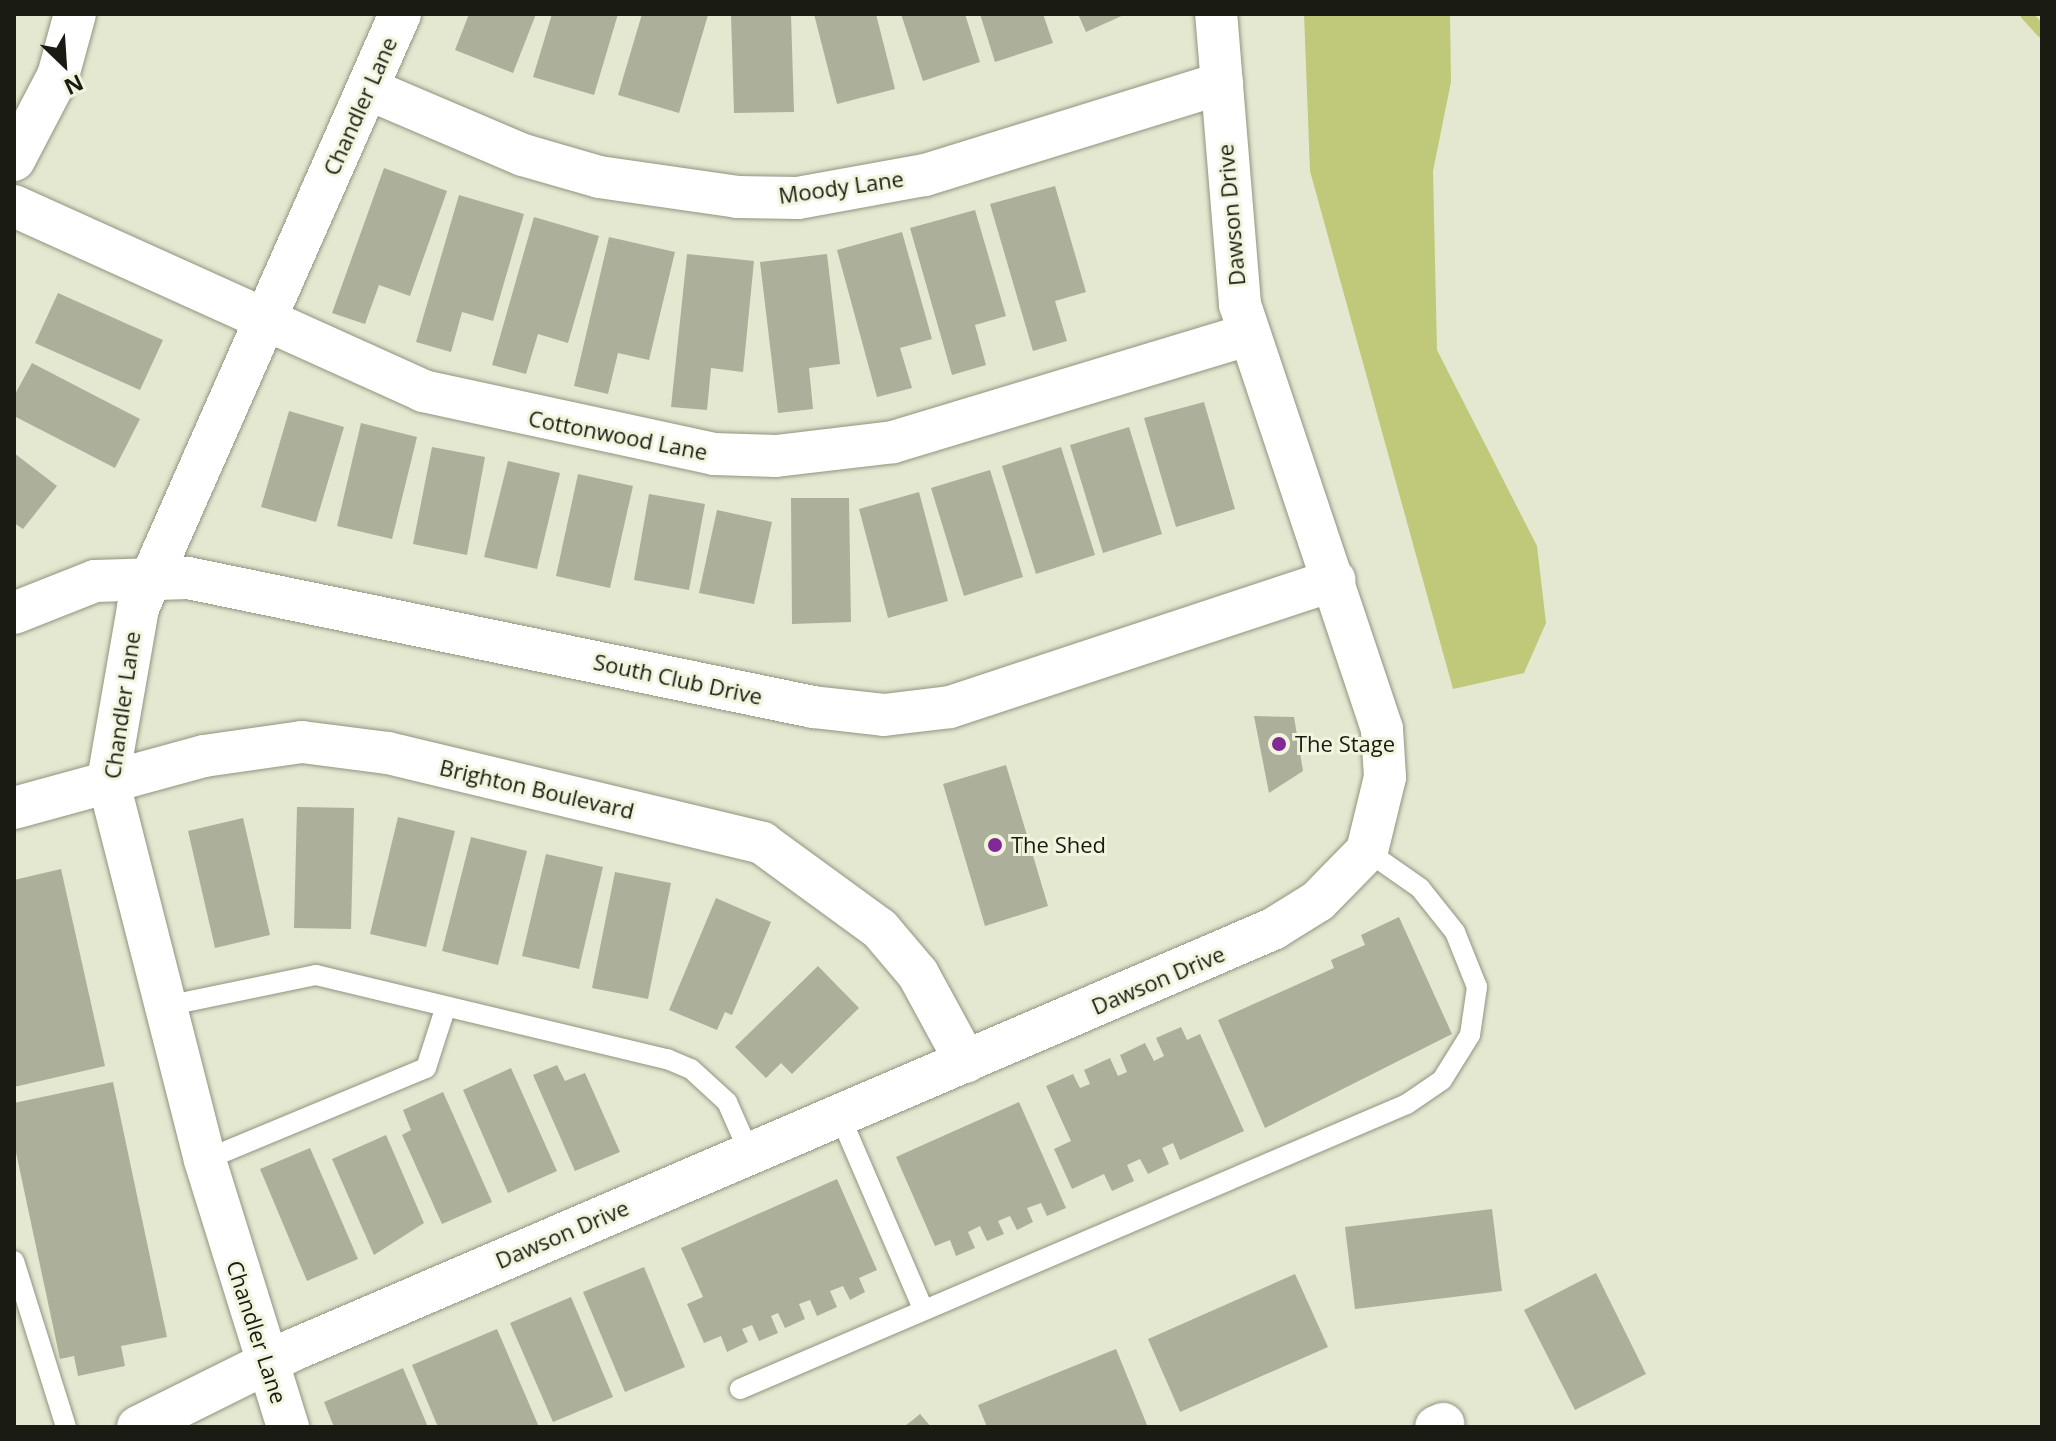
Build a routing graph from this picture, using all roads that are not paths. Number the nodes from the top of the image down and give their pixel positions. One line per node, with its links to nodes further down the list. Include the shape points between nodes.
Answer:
1 (75, 14): 6 (street, via 58,76)
2 (400, 14): 5 (street, Chandler Lane)
3 (1216, 14): 4 (street, Dawson Drive)
4 (1222, 83): 5 (street, Moody Lane, via 925,175 798,198 599,177 523,155); 9 (street, Dawson Drive, via 1232,267)
5 (368, 89): 8 (street, Chandler Lane)
6 (14, 160)
7 (14, 206): 8 (street, Cottonwood Lane)
8 (262, 324): 9 (street, Cottonwood Lane, via 468,406 714,454 776,456 893,442); 10 (street, Chandler Lane)
9 (1248, 335): 11 (street, Dawson Drive)
10 (151, 579): 11 (street, South Club Drive, via 200,580 813,707 884,715 950,707); 12 (street, South Club Drive, via 95,581); 13 (street, Chandler Lane, via 129,636)
11 (1335, 580): 15 (street, Dawson Drive, via 1382,729 1385,777)
12 (14, 613)
13 (108, 780): 14 (street, Brighton Boulevard); 16 (street, Chandler Lane); 18 (street, Brighton Boulevard, via 256,745 335,744 762,843 880,929 918,974)
14 (14, 808)
15 (1367, 851): 18 (street, Dawson Drive, via 1318,901 1273,929); 23 (lane, via 1420,888 1455,932 1477,987 1470,1035 1442,1080 1407,1104)
16 (166, 1006): 17 (lane, via 316,975); 21 (street, Chandler Lane)
17 (445, 1009): 20 (lane, via 691,1069 727,1102); 21 (lane, via 426,1068)
18 (966, 1062): 19 (street, Dawson Drive)
19 (840, 1116): 20 (street, Dawson Drive); 23 (lane)
20 (750, 1154): 24 (street, Dawson Drive)
21 (205, 1160): 24 (street, Chandler Lane)
22 (14, 1261): 26 (lane)
23 (923, 1309): 25 (lane)
24 (266, 1363): 27 (street, Dawson Drive); 28 (street, Chandler Lane)
25 (740, 1389)
26 (66, 1427)
27 (138, 1427)
28 (288, 1427)

